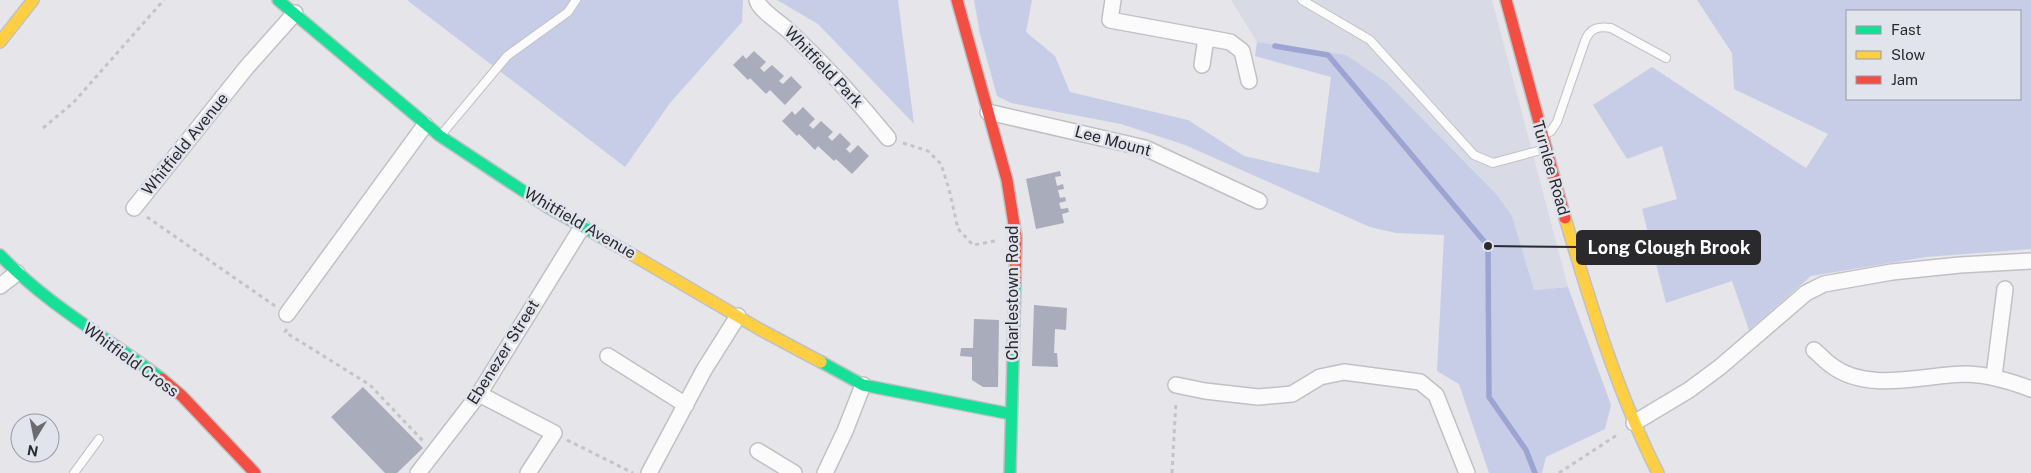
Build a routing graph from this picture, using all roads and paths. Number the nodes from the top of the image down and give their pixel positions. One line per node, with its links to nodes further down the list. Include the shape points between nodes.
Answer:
1 (33, 0): 12 (street)
2 (164, 0): 18 (path, via 73,103)
3 (278, 0): 10 (street, Whitfield Avenue)
4 (576, 0): 19 (lane, via 568,12 507,56)
5 (757, 0): 21 (street, Whitfield Park, via 758,5 813,55)
6 (957, 0): 16 (street, Charlestown Road)
7 (1114, 0): 11 (street, via 1110,20)
8 (1302, 0): 22 (lane, via 1370,40 1474,155 1493,164)
9 (1506, 0): 20 (street, Turnlee Road)
10 (295, 13): 17 (street, Whitfield Avenue); 24 (street, Whitfield Avenue, via 246,68)
11 (1206, 38): 14 (street); 15 (street, via 1230,42 1242,52)
12 (0, 42)
13 (1666, 58): 20 (lane, via 1611,28 1595,28 1585,40 1557,122)
14 (1202, 66)
15 (1249, 80)
16 (988, 112): 23 (street, Lee Mount, via 1145,148); 26 (street, Charlestown Road, via 1007,180)
17 (425, 125): 19 (street, Whitfield Avenue); 32 (street)
18 (43, 128)
19 (440, 136): 25 (street, Whitfield Avenue)
20 (1542, 136): 22 (street, Turnlee Road)
21 (888, 138): 26 (path, via 928,151 941,164 958,229 973,245)
22 (1546, 149): 43 (street, Turnlee Road, via 1604,344)
23 (1259, 201)
24 (134, 208)
25 (582, 227): 33 (street, Whitfield Avenue); 40 (street, Ebenezer Street)
26 (1016, 237): 42 (street, Charlestown Road)
27 (0, 255): 29 (street, Whitfield Cross)
28 (2031, 261): 43 (street, via 1960,264 1824,284 1806,293 1689,390)
29 (17, 273): 30 (street); 48 (street, Whitfield Cross, via 76,320 161,378)
30 (0, 286)
31 (2005, 289): 36 (street)
32 (287, 314)
33 (738, 316): 37 (street, Whitfield Avenue); 41 (street)
34 (1814, 350): 36 (street, via 1833,367 1859,378 1896,381 1966,374)
35 (608, 356): 41 (street)
36 (1994, 376): 39 (street)
37 (863, 385): 42 (street, Whitfield Avenue); 54 (street)
38 (1176, 385): 56 (path); 57 (street, via 1205,392 1258,397 1292,394 1320,377 1344,372 1420,382 1436,395)
39 (2031, 388)
40 (479, 394): 44 (street); 49 (street, Ebenezer Street)
41 (686, 405): 52 (street)
42 (1011, 414): 55 (street, Charlestown Road)
43 (1634, 423): 58 (path); 59 (street, Turnlee Road)
44 (554, 434): 50 (street); 51 (path)
45 (99, 439): 47 (lane)
46 (758, 451): 53 (street)
47 (74, 473)
48 (255, 473)
49 (418, 473)
50 (528, 473)
51 (634, 473)
52 (649, 473)
53 (794, 473)
54 (825, 473)
55 (1010, 473)
56 (1172, 473)
57 (1467, 473)
58 (1559, 473)
59 (1658, 473)

